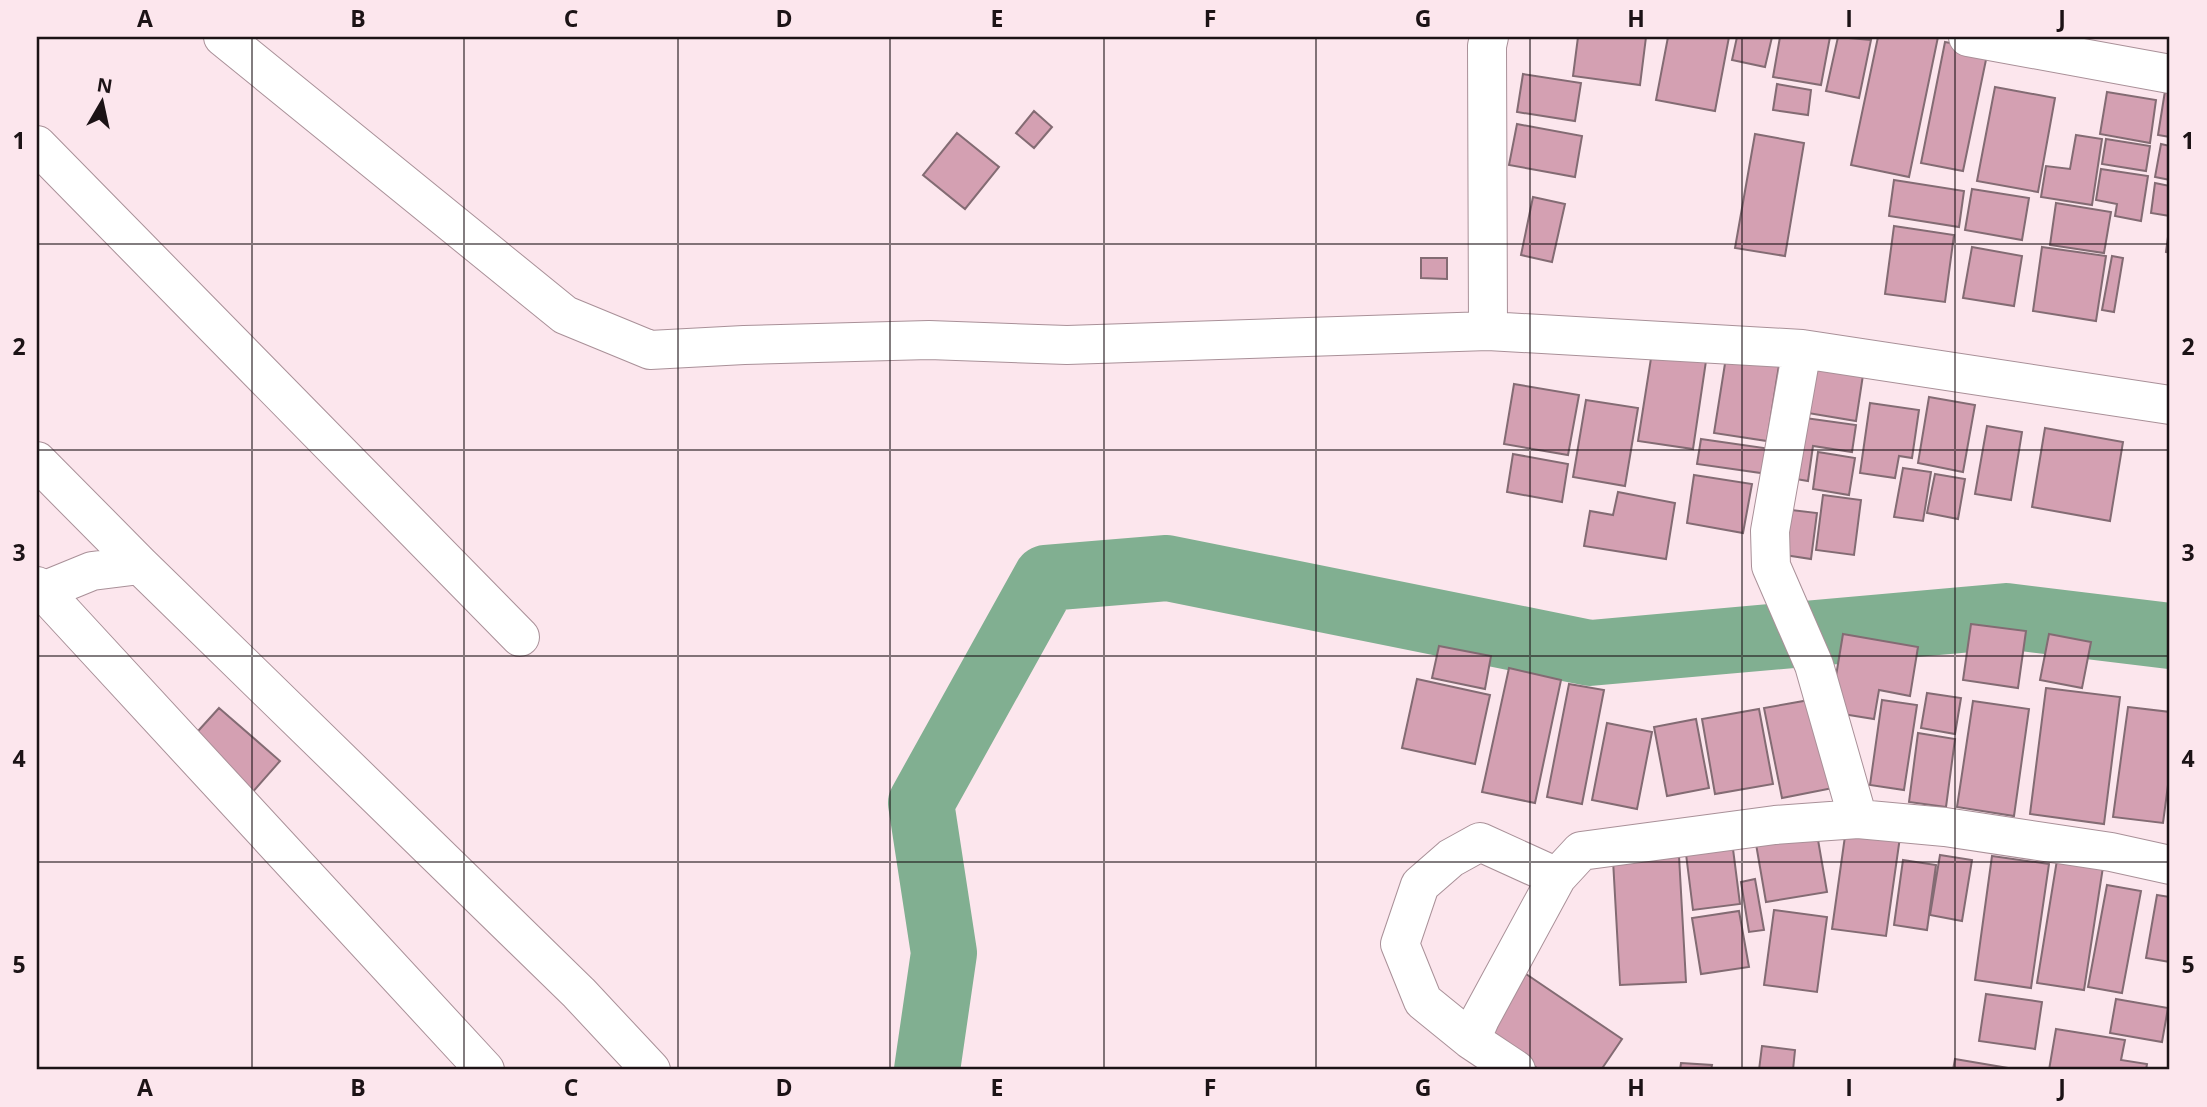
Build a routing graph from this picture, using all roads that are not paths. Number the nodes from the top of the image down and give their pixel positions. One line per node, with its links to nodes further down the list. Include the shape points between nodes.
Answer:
1 (223, 37): 6 (street, via 565,314 650,350 929,340 1067,345)
2 (1489, 37): 6 (street)
3 (1968, 37): 4 (street)
4 (2170, 74)
5 (37, 145): 12 (street)
6 (1488, 331): 7 (street)
7 (1802, 349): 8 (street); 13 (street, via 1770,531 1771,566 1814,665)
8 (2170, 405)
9 (37, 461): 10 (street)
10 (140, 565): 11 (street, via 92,571); 18 (street, via 579,993)
11 (40, 588): 17 (street)
12 (520, 637)
13 (1858, 818): 14 (street, via 1945,827); 15 (street, via 1581,851)
14 (2170, 865)
15 (1557, 877): 16 (street); 16 (street, via 1480,842 1451,858 1420,885 1400,944 1423,1001)
16 (1471, 1040): 19 (street)
17 (485, 1070)
18 (652, 1070)
19 (1516, 1070)

